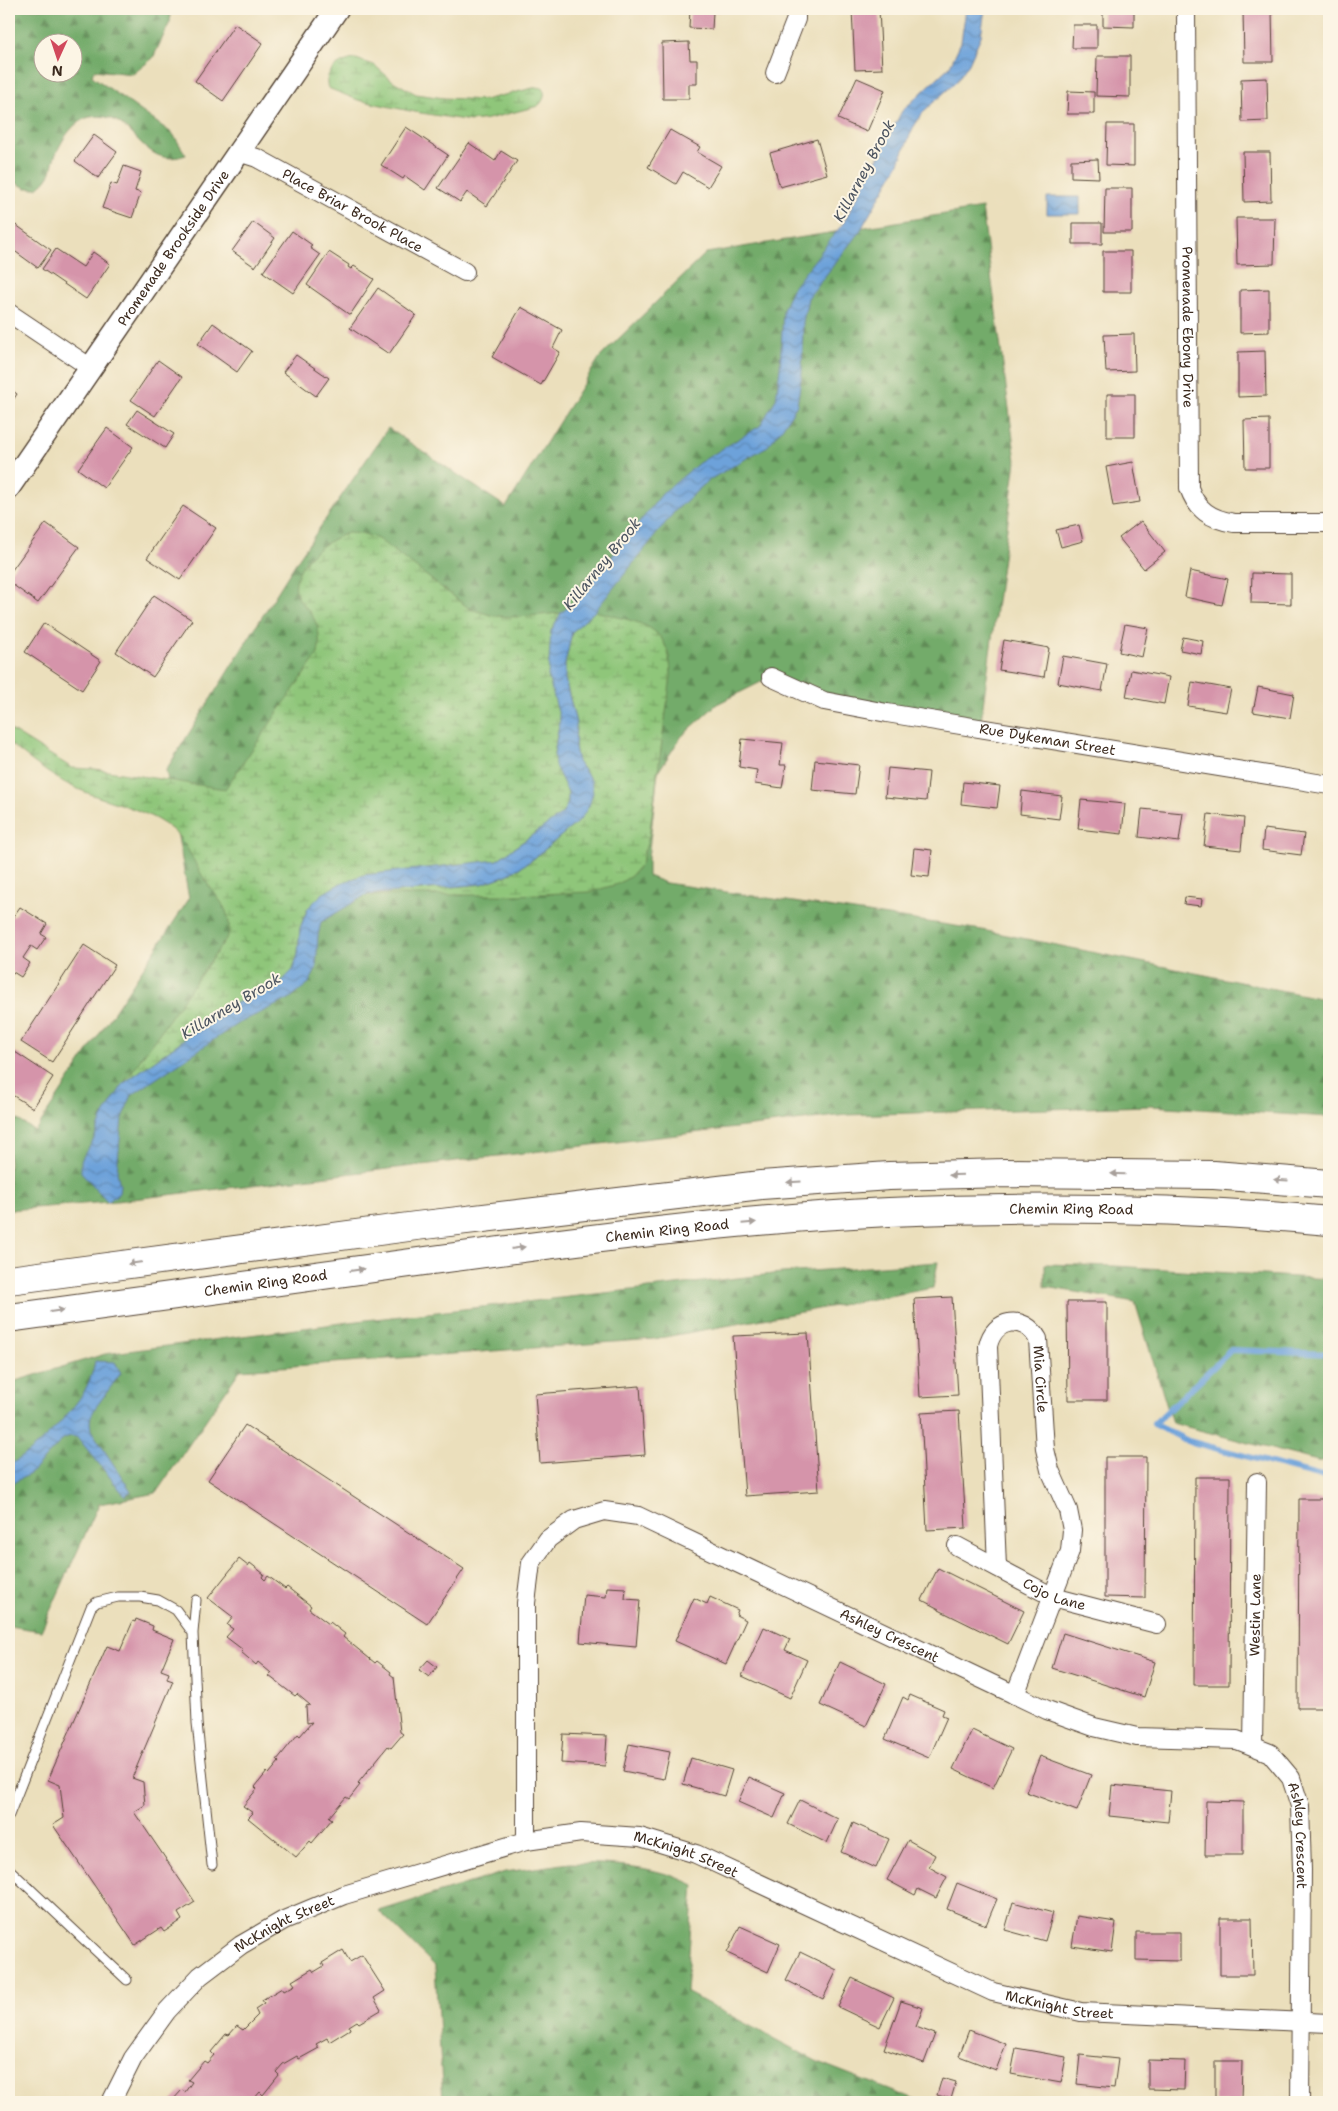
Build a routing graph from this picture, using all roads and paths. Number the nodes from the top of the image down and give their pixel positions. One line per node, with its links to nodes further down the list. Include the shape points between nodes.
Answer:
1 (337, 9): 5 (street, Promenade Brookside Drive)
2 (796, 9): 4 (street, via 796,19)
3 (1186, 9): 10 (street, Promenade Ebony Drive, via 1189,488 1202,511 1219,521)
4 (775, 73)
5 (238, 152): 6 (street, Place Briar Brook Place, via 257,158); 8 (street, Promenade Brookside Drive)
6 (465, 272)
7 (9, 313): 8 (street)
8 (91, 368): 9 (street, Promenade Brookside Drive)
9 (9, 487)
10 (1329, 523)
11 (771, 677): 12 (street, Rue Dykeman Street, via 824,701)
12 (1329, 785)
13 (1328, 1183): 17 (highway, one-way to 17, via 1214,1175 1005,1173 771,1184 648,1196)
14 (1274, 1216): 15 (highway, Chemin Ring Road); 16 (highway); 18 (highway, Chemin Ring Road, one-way to 14, via 555,1243 780,1220 887,1212 993,1210 1122,1209)
15 (1329, 1221)
16 (1329, 1226)
17 (9, 1280)
18 (9, 1318)
19 (1257, 1482): 27 (street, Westin Lane)
20 (957, 1546): 21 (street, Cojo Lane)
21 (996, 1567): 22 (street, Cojo Lane); 22 (street, Mia Circle, via 988,1346 994,1332 1013,1322 1028,1326 1038,1339 1045,1449 1050,1470 1068,1510 1072,1530 1070,1551)
22 (1053, 1597): 24 (street, Cojo Lane); 26 (street, Mia Circle)
23 (196, 1600): 25 (lane)
24 (1157, 1624)
25 (193, 1633): 28 (lane, via 176,1610 158,1600 118,1597 97,1602 91,1607); 30 (lane, via 197,1723)
26 (1015, 1695): 27 (street, Ashley Crescent, via 1094,1727 1137,1737 1237,1740); 29 (street, Ashley Crescent, via 638,1516 604,1511 574,1520 548,1539 531,1563 526,1603)
27 (1253, 1746): 33 (street, Ashley Crescent, via 1270,1753 1291,1778 1300,1806)
28 (9, 1816)
29 (526, 1841): 33 (street, McKnight Street, via 581,1833 640,1837 696,1854 993,1992 1031,2002 1080,2012); 35 (street, McKnight Street, via 323,1903 284,1920 241,1945 200,1976 167,2011 133,2058)
30 (212, 1865)
31 (9, 1869): 32 (lane)
32 (127, 1980)
33 (1302, 2023): 34 (street, McKnight Street); 36 (street, Ashley Crescent)
34 (1329, 2023)
35 (111, 2102)
36 (1300, 2102)

